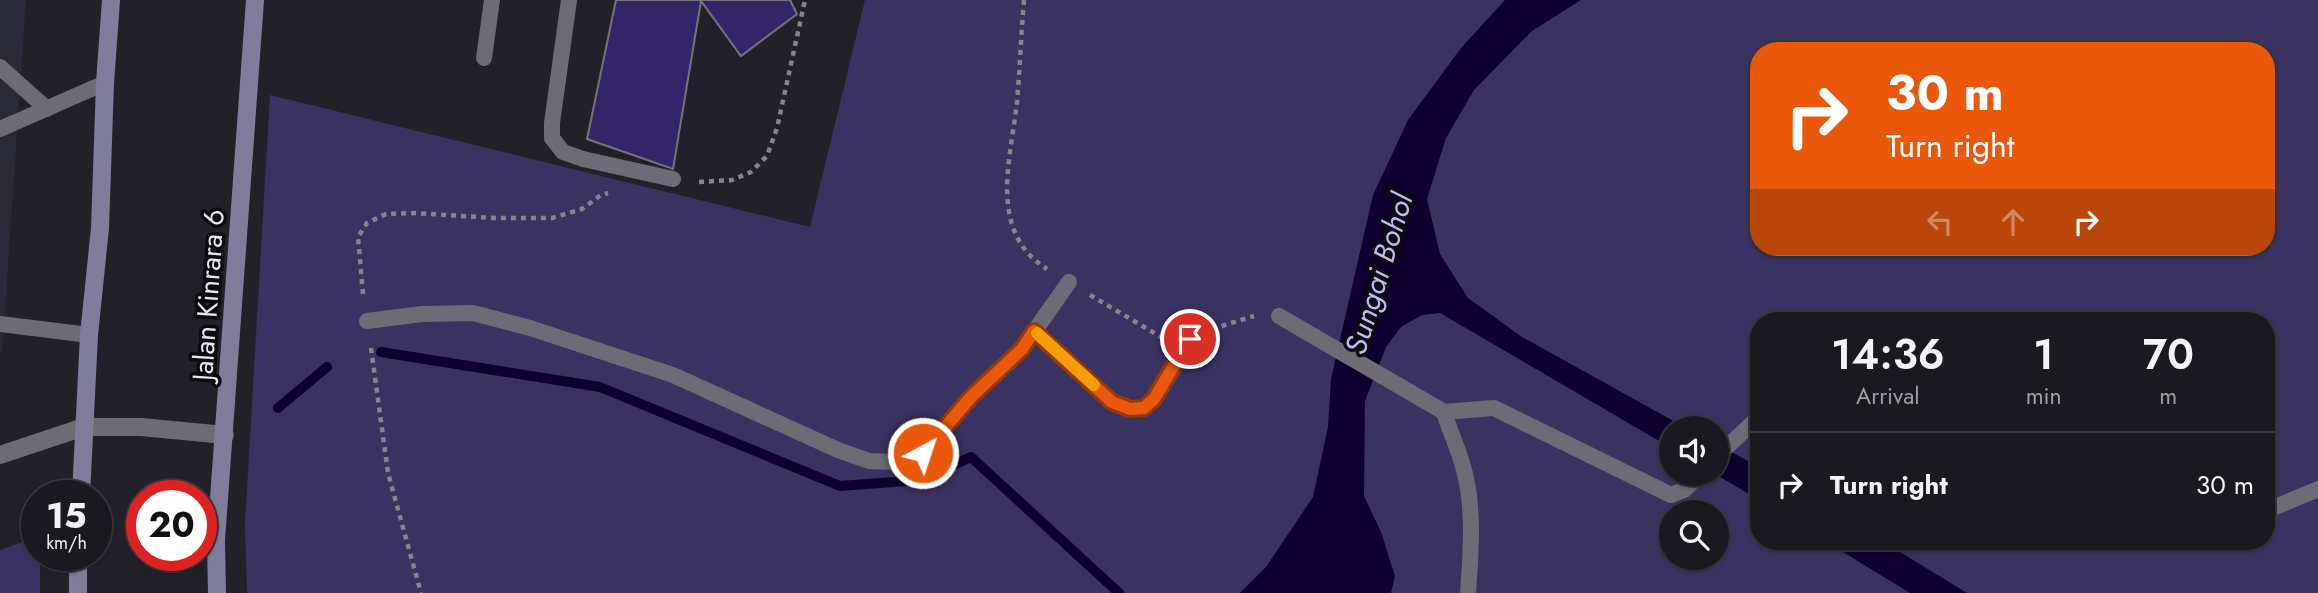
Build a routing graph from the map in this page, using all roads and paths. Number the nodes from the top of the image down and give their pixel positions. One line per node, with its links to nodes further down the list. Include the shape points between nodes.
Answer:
1 (111, 0): 9 (main road)
2 (255, 0): 24 (main road, Jalan Kinrara 6)
3 (492, 0): 7 (lane)
4 (569, 0): 12 (lane, via 552,138 563,152 583,159)
5 (805, 0): 12 (path, via 767,156 751,172 732,180)
6 (1024, 0): 14 (path, via 1017,102 1007,163 1008,206 1016,239 1035,261)
7 (484, 58)
8 (0, 67): 10 (lane)
9 (105, 83): 10 (lane); 19 (main road, via 100,228)
10 (47, 109): 11 (lane)
11 (0, 129)
12 (673, 179)
13 (613, 191): 16 (path, via 582,209 552,218 415,213 386,214 367,223 358,237)
14 (1069, 282): 18 (lane); 20 (path, via 1164,340)
15 (1279, 316): 20 (path, via 1253,316); 21 (lane)
16 (367, 321): 18 (lane, via 473,313 530,328 673,375 838,450 869,461 895,462 923,453); 34 (path, via 388,473)
17 (0, 324): 19 (lane)
18 (1034, 331): 20 (lane, via 1112,402 1130,409 1144,408 1154,399)
19 (89, 335): 23 (main road)
20 (1190, 339)
21 (1444, 412): 28 (lane, via 1494,408 1656,490 1671,495); 35 (lane, via 1469,495)
22 (1750, 424): 25 (lane)
23 (84, 427): 24 (street); 26 (street); 27 (main road)
24 (225, 435): 33 (main road, Jalan Kinrara 6)
25 (1729, 443)
26 (0, 455)
27 (82, 480)
28 (1688, 486)
29 (2318, 489): 30 (lane)
30 (2275, 507)
31 (78, 571): 32 (main road)
32 (78, 593)
33 (216, 593)
34 (421, 593)
35 (1468, 593)

